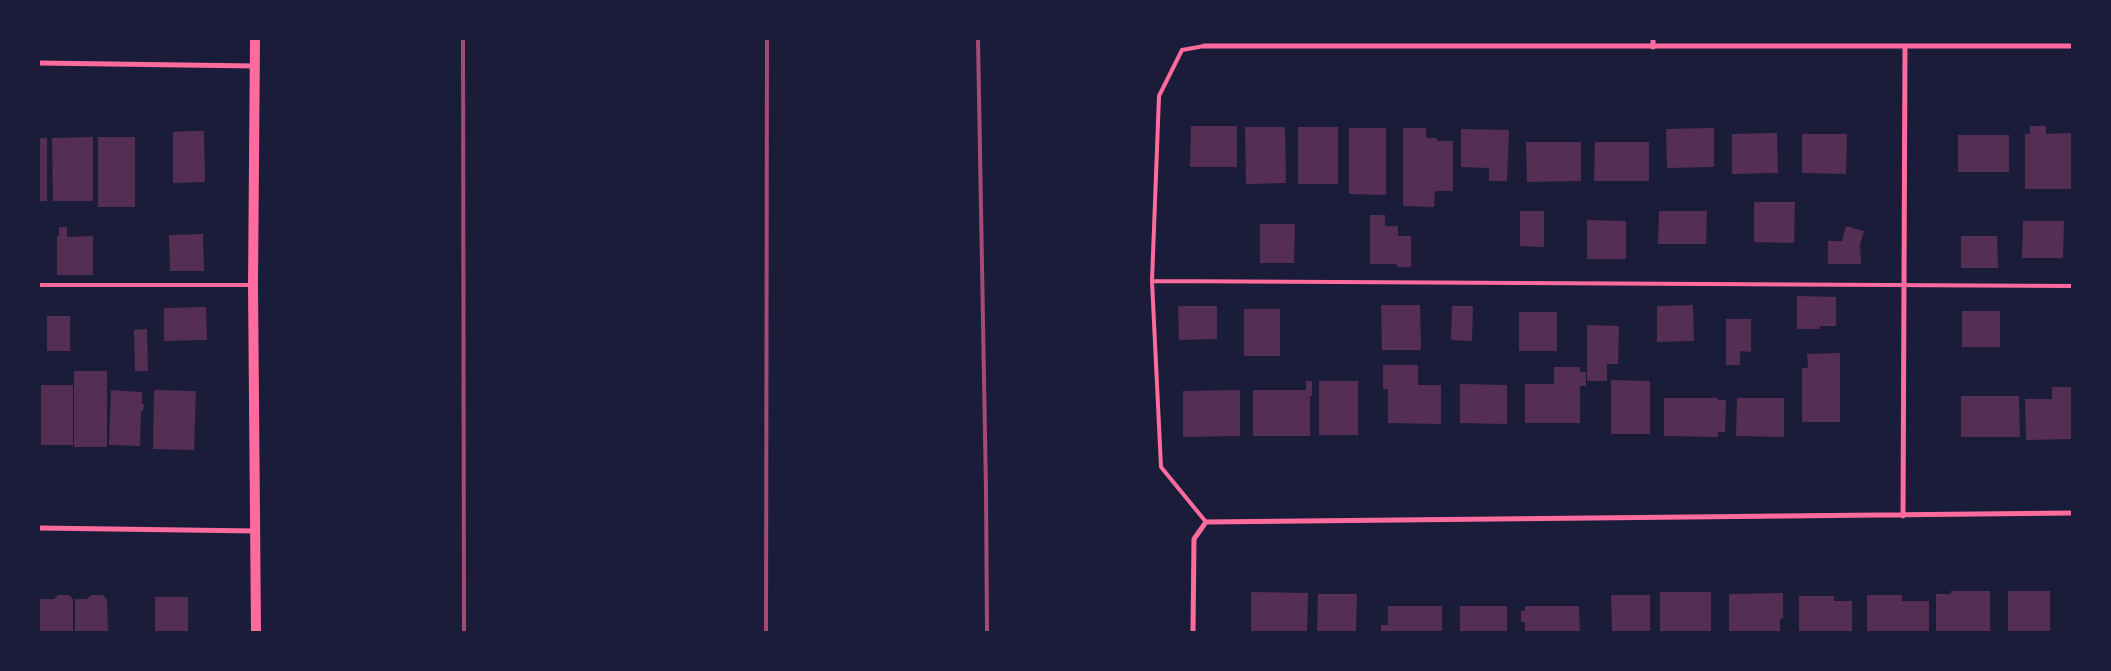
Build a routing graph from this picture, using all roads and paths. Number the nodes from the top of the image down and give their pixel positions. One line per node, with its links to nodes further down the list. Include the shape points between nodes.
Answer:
1 (255, 39): 10 (main road)
2 (1653, 39): 7 (street)
3 (2062, 39): 5 (street)
4 (1204, 46): 7 (street); 11 (lane, via 1182,50 1159,96)
5 (2062, 46): 6 (street); 8 (street)
6 (2072, 46)
7 (1653, 47): 8 (street)
8 (1905, 47): 14 (street)
9 (39, 63): 10 (street)
10 (255, 66): 13 (main road)
11 (1152, 281): 14 (lane); 18 (lane, via 1161,468)
12 (39, 284): 13 (lane)
13 (253, 285): 20 (main road)
14 (1904, 286): 15 (lane); 17 (street)
15 (2072, 286)
16 (2072, 513): 17 (street)
17 (1903, 516): 18 (street)
18 (1206, 522): 22 (street, via 1194,539)
19 (39, 528): 20 (street)
20 (256, 531): 21 (main road)
21 (256, 632)
22 (1193, 632)

